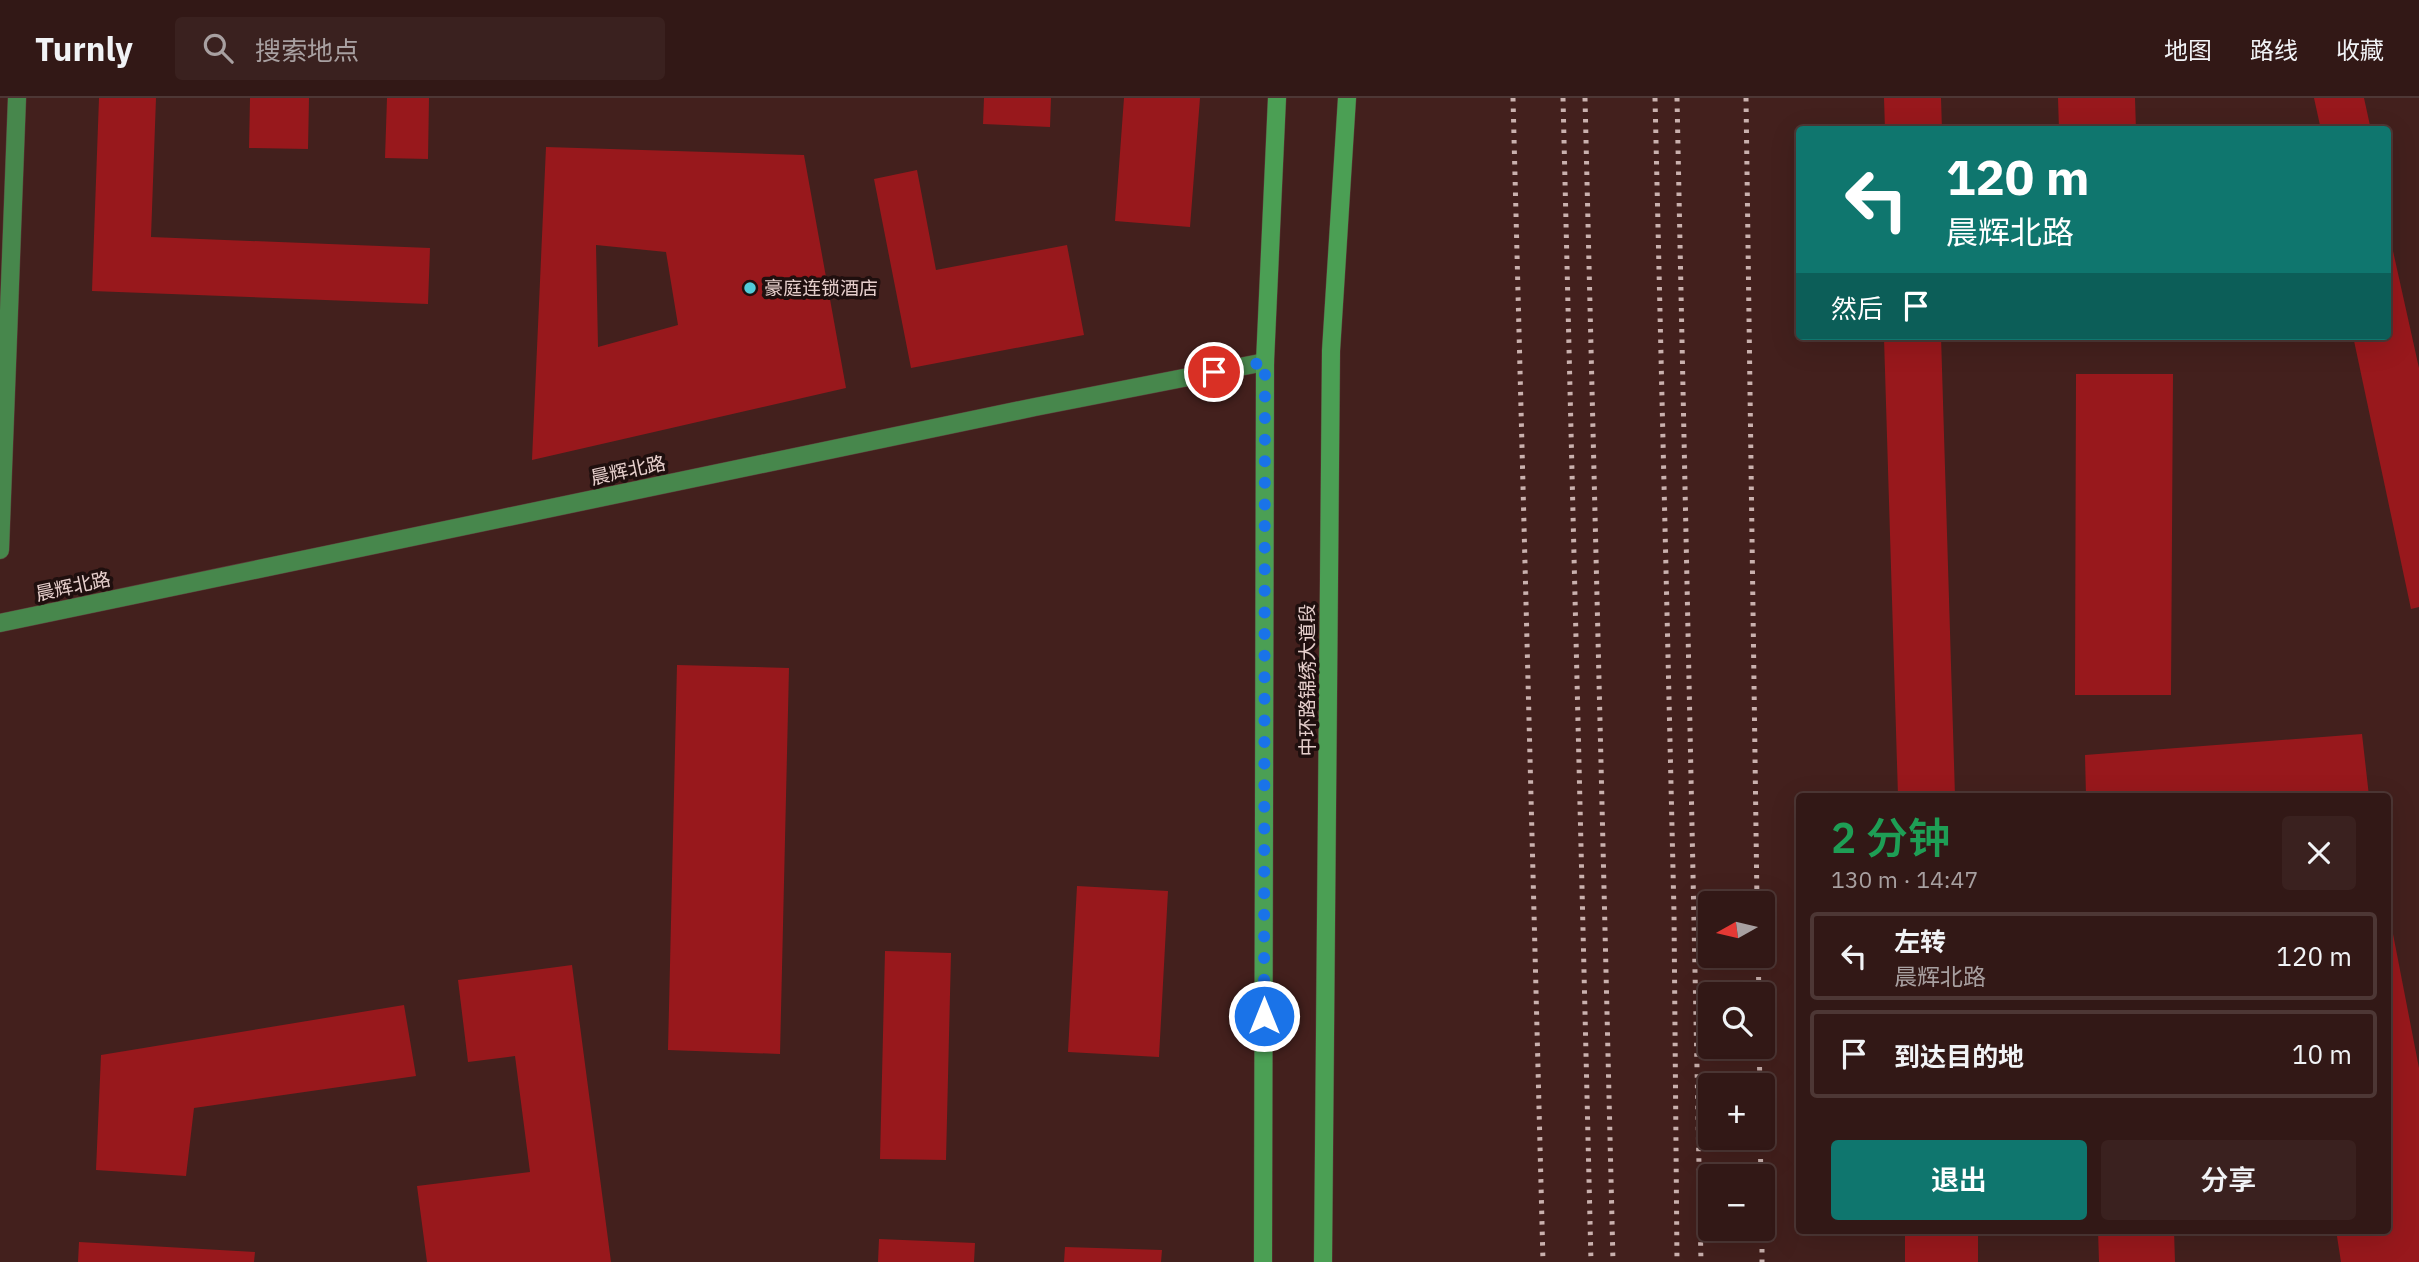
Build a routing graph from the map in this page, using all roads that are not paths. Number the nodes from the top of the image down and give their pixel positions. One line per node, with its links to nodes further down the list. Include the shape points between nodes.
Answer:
1 (16, 98): 5 (street)
2 (1277, 98): 4 (main road)
3 (1347, 98): 8 (main road, 中环路锦绣大道段, via 1331,351)
4 (1265, 362): 6 (street, 晨辉北路); 7 (main road)
5 (0, 550)
6 (0, 623)
7 (1264, 1262)
8 (1323, 1262)

